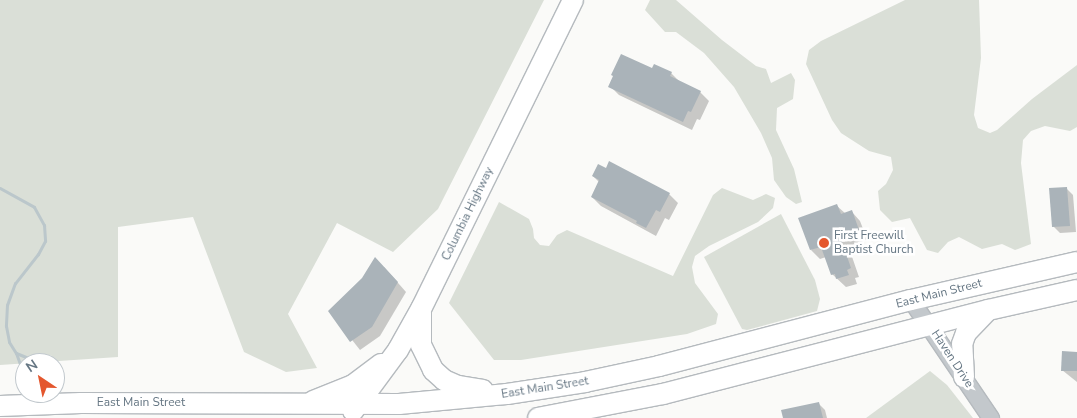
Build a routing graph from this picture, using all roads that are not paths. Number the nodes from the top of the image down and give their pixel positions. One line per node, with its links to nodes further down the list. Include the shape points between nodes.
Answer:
1 (573, 0): 5 (main road, Columbia Highway)
2 (1077, 262): 4 (main road, East Main Street)
3 (1077, 290): 6 (main road)
4 (912, 300): 7 (street, Haven Drive); 9 (main road, East Main Street)
5 (422, 307): 8 (main road, Columbia Highway); 11 (main road, via 420,345 433,370 458,386)
6 (988, 310): 7 (main road); 10 (main road, via 966,334 962,344)
7 (930, 325): 10 (street, Haven Drive); 12 (main road)
8 (398, 350): 13 (main road, via 353,385); 15 (main road, Columbia Highway)
9 (659, 366): 11 (main road, East Main Street); 12 (main road)
10 (964, 377): 17 (street, Haven Drive)
11 (507, 394): 15 (main road, East Main Street)
12 (663, 394): 16 (main road)
13 (301, 405): 14 (main road, East Main Street, via 81,403); 15 (main road, East Main Street)
14 (0, 406)
15 (353, 411)
16 (538, 418)
17 (991, 418)

